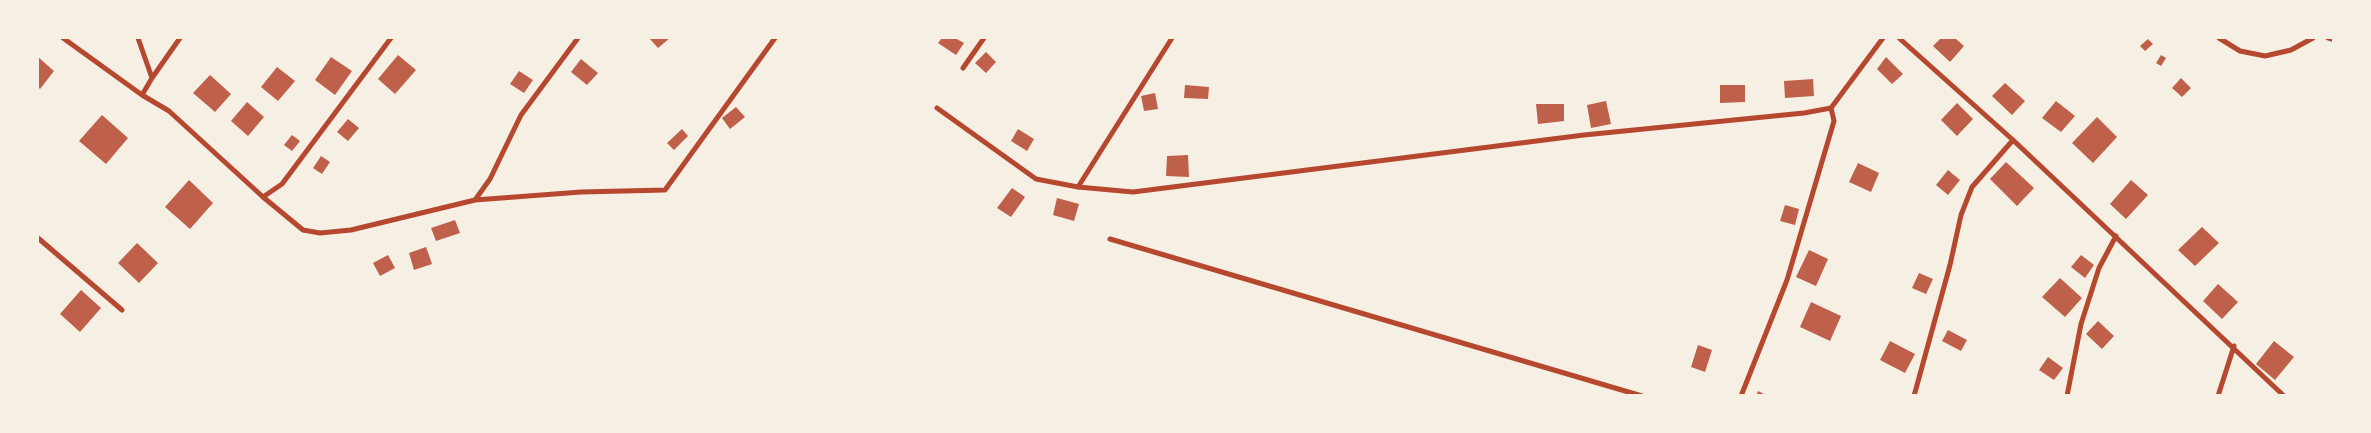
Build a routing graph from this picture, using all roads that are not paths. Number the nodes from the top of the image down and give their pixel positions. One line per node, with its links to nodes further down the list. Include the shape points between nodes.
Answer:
1 (63, 38): 17 (street)
2 (138, 38): 16 (street)
3 (180, 38): 16 (street)
4 (391, 38): 22 (street, via 282,184)
5 (578, 38): 23 (street, via 521,115 490,180)
6 (775, 38): 23 (street, via 665,190)
7 (984, 38): 15 (street)
8 (1172, 38): 21 (street)
9 (1883, 38): 19 (street)
10 (1899, 38): 20 (street)
11 (2219, 38): 12 (street, via 2240,51 2265,56 2291,50)
12 (2313, 38)
13 (2328, 38): 14 (street)
14 (2334, 40)
15 (963, 68)
16 (152, 78): 17 (street)
17 (142, 95): 22 (street, via 168,111)
18 (937, 108): 21 (street, via 1036,179)
19 (1831, 108): 21 (street, via 1584,135 1133,192); 30 (street, via 1834,121 1787,280)
20 (2013, 140): 24 (street); 31 (street, via 1972,187 1961,215)
21 (1078, 187)
22 (263, 198): 23 (street, via 303,230 320,233 351,230)
23 (475, 200)
24 (2116, 236): 28 (street); 32 (street, via 2099,268 2082,324)
25 (38, 238): 27 (street)
26 (1110, 239): 29 (street)
27 (122, 310)
28 (2234, 346): 33 (street); 34 (street)
29 (1642, 396)
30 (1741, 396)
31 (1914, 396)
32 (2067, 396)
33 (2218, 396)
34 (2284, 396)

